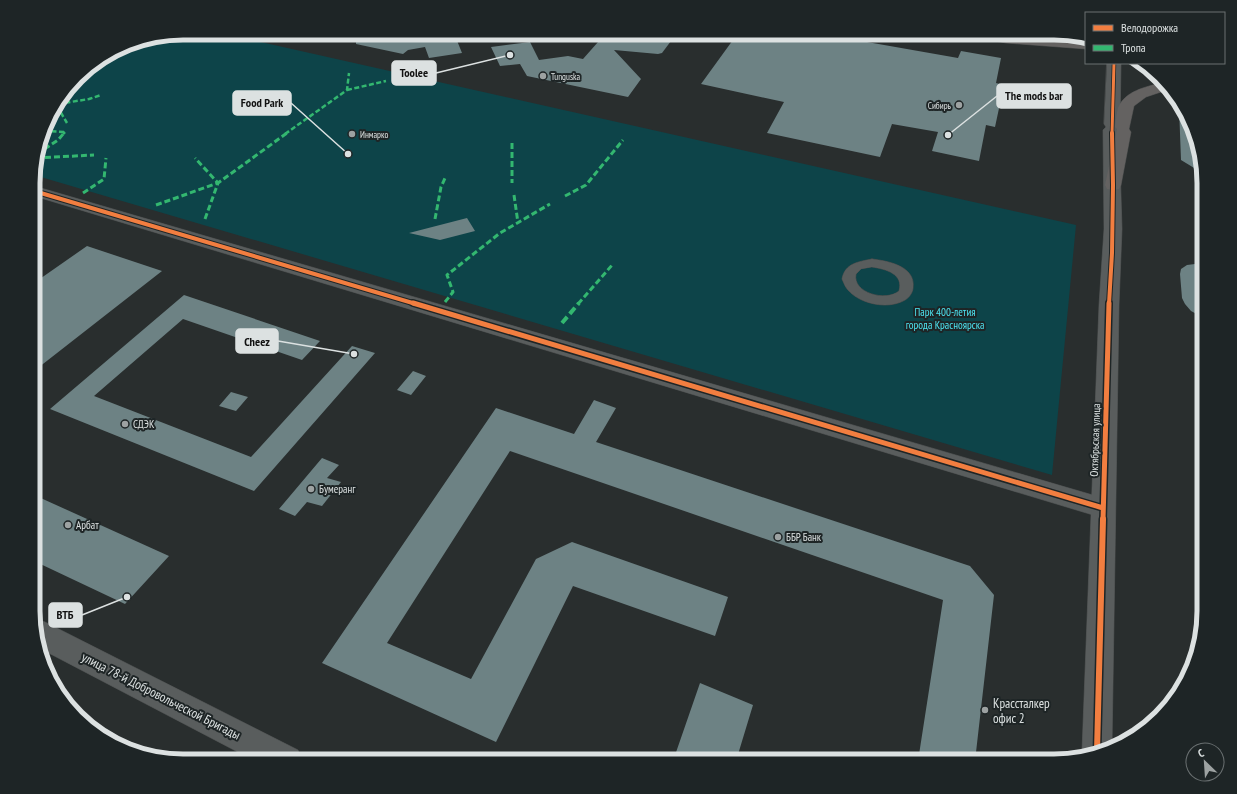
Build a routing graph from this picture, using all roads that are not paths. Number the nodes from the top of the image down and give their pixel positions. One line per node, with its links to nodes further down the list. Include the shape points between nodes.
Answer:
1 (1019, 40): 2 (main road)
2 (1085, 45)
3 (1114, 64): 5 (street, Октябрьская улица)
4 (1161, 88): 5 (main road, via 1145,91 1135,98 1125,109)
5 (1117, 128): 7 (street, Октябрьская улица)
6 (40, 193): 7 (street)
7 (1103, 508): 9 (street, Октябрьская улица)
8 (42, 635): 10 (street, улица 78-й Добровольческой Бригады)
9 (1097, 747)
10 (273, 754)

